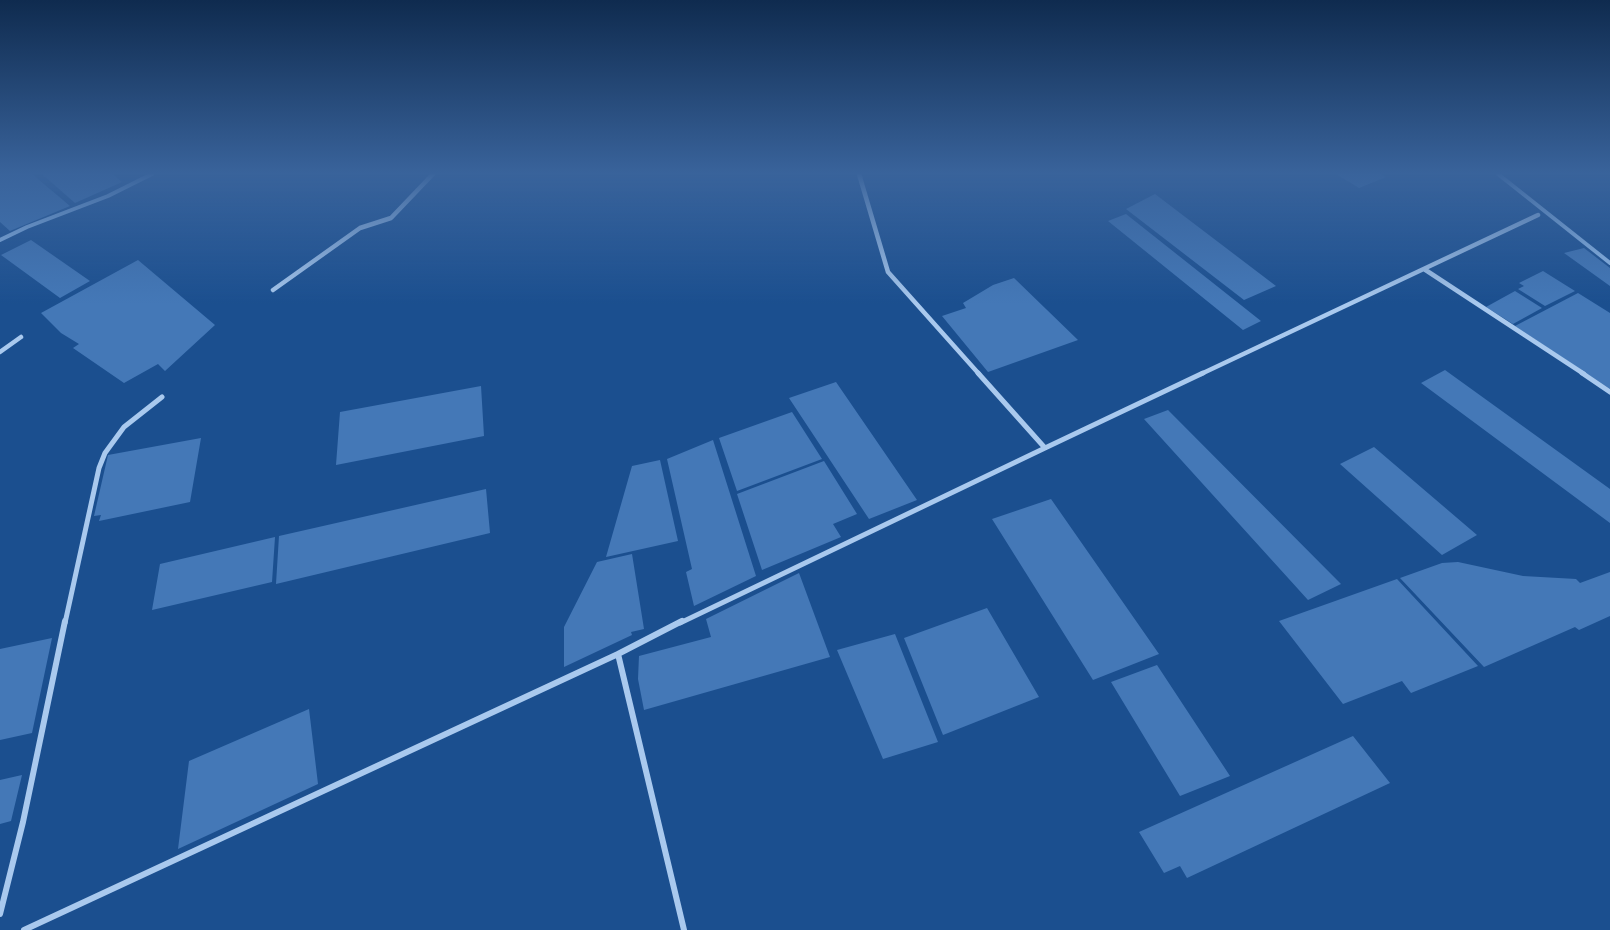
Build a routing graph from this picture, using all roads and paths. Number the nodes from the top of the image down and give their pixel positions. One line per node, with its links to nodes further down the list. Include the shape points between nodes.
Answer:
1 (392, 217): 5 (street, via 360,228)
2 (872, 217): 10 (street, via 888,272)
3 (1533, 217): 4 (street)
4 (1424, 269): 8 (street); 10 (street)
5 (273, 290)
6 (21, 337): 7 (street)
7 (0, 352)
8 (1610, 392)
9 (162, 397): 12 (street, via 124,427 105,453 99,468 23,822)
10 (1045, 448): 11 (street, via 724,600)
11 (618, 654): 13 (street); 14 (street)
12 (0, 914)
13 (24, 930)
14 (684, 930)

